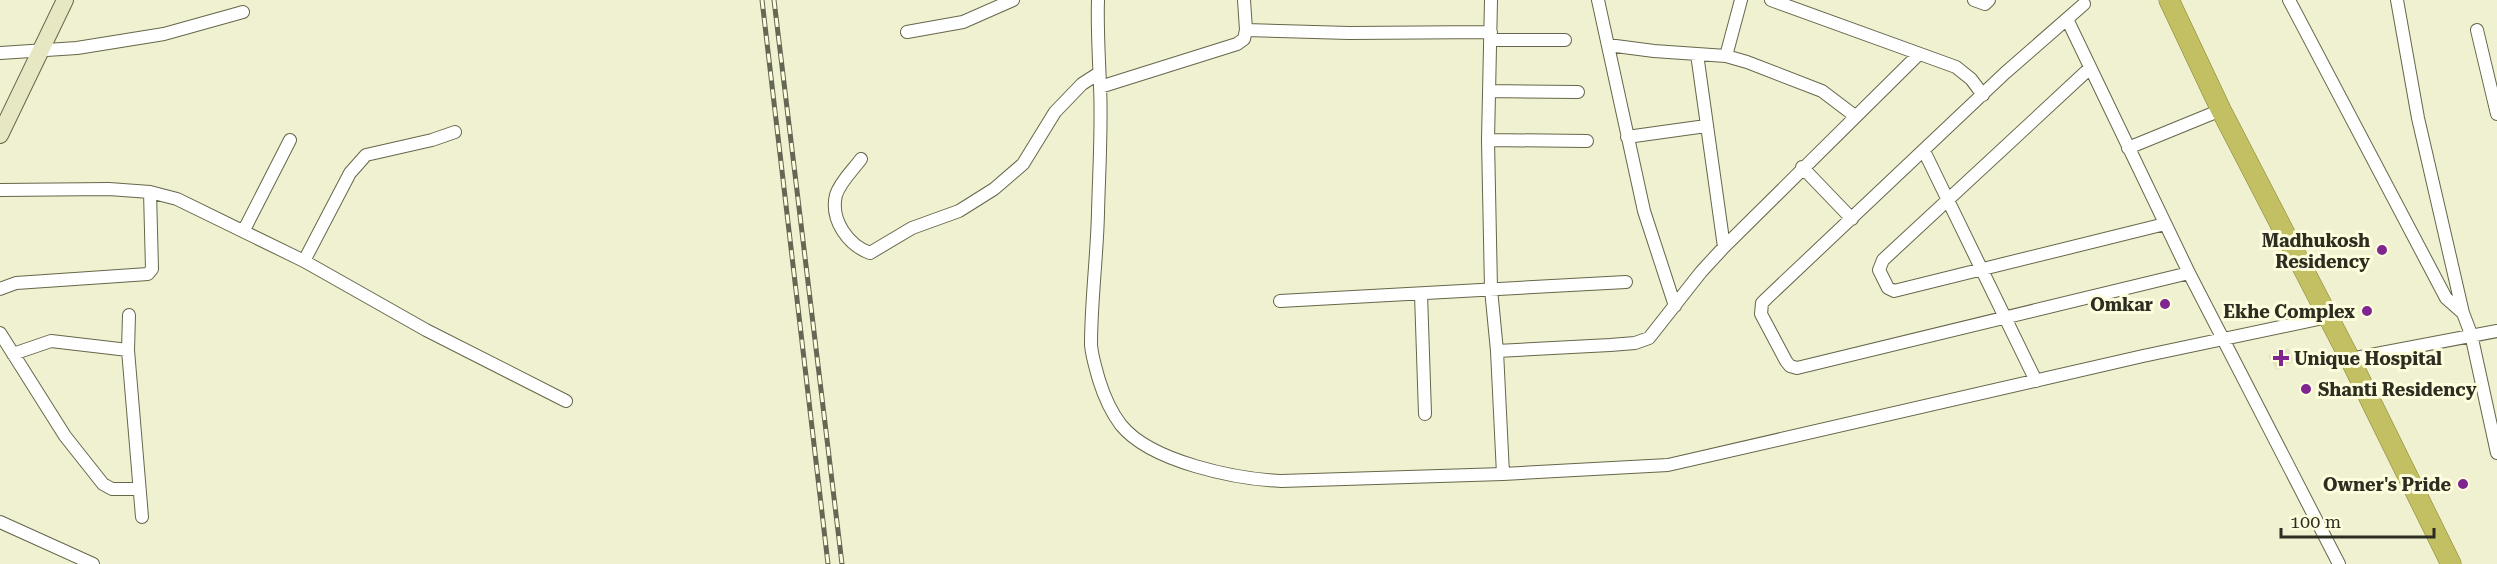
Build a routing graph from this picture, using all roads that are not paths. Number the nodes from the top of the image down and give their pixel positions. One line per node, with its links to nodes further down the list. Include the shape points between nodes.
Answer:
1 (65, 0): 21 (main road)
2 (1013, 0): 17 (street, via 963,22)
3 (1098, 0): 28 (street)
4 (1244, 0): 15 (street)
5 (1491, 0): 18 (street)
6 (1598, 0): 20 (street)
7 (1741, 0): 25 (street)
8 (1771, 0): 24 (street)
9 (2169, 0): 33 (highway)
10 (2289, 0): 63 (street, via 2446,298)
11 (2397, 0): 63 (street, via 2418,118)
12 (2084, 4): 14 (street)
13 (243, 12): 21 (street, via 164,34 77,48)
14 (2067, 19): 26 (street); 32 (street)
15 (1246, 30): 18 (street); 29 (street, via 1244,39 1237,44)
16 (2476, 30): 27 (street)
17 (907, 32)
18 (1491, 36): 19 (street); 30 (street)
19 (1565, 40)
20 (1608, 45): 23 (street); 39 (street)
21 (42, 48): 22 (street); 38 (main road)
22 (0, 53)
23 (1697, 54): 25 (street); 36 (street)
24 (1919, 54): 32 (street, via 1956,67); 35 (street)
25 (1726, 56): 35 (street, via 1822,91)
26 (2090, 68): 43 (street); 49 (street)
27 (2492, 72): 34 (street)
28 (1099, 73): 29 (street); 45 (street, via 1082,84 1055,112 1023,164 994,189 959,212 912,228 870,253 843,232 836,210 836,196 842,183)
29 (1100, 87): 79 (street, via 1091,346 1102,389 1122,426 1139,441 1168,456 1248,479)
30 (1490, 91): 31 (street); 41 (street)
31 (1578, 92)
32 (1983, 95): 44 (street)
33 (2221, 110): 43 (street); 65 (highway)
34 (2497, 114)
35 (1855, 116): 46 (street)
36 (1706, 126): 39 (street); 53 (street)
37 (455, 132): 54 (street, via 366,155 350,173)
38 (0, 135)
39 (1628, 137): 62 (street, via 1644,212)
40 (290, 140): 52 (street)
41 (1488, 140): 42 (street); 59 (street)
42 (1587, 141)
43 (2128, 148): 51 (street)
44 (1924, 151): 49 (street); 50 (street)
45 (861, 159)
46 (1802, 167): 50 (street); 53 (street)
47 (0, 190): 48 (street)
48 (150, 192): 52 (street, via 177,199); 58 (street, via 152,269 148,274 16,283)
49 (1948, 201): 55 (street); 55 (street, via 1879,265 1888,288 1894,291)
50 (1852, 219): 66 (street, via 1762,303 1761,314 1790,366 1797,368)
51 (2165, 224): 55 (street); 56 (street)
52 (244, 230): 54 (street)
53 (1724, 247): 62 (street)
54 (304, 261): 76 (street, via 426,330)
55 (1982, 270): 66 (street)
56 (2188, 273): 66 (street); 70 (street)
57 (1626, 282): 59 (street)
58 (0, 289)
59 (1491, 289): 60 (street); 72 (street)
60 (1421, 294): 61 (street); 77 (street)
61 (1280, 301)
62 (1675, 306): 72 (street, via 1649,338 1635,342)
63 (2463, 313): 69 (street)
64 (129, 315): 71 (street)
65 (2328, 317): 70 (street); 74 (highway)
66 (2005, 318): 75 (street)
67 (2497, 331): 69 (street)
68 (0, 333): 73 (street)
69 (2471, 334): 74 (street); 78 (street)
70 (2223, 339): 75 (street); 84 (street)
71 (128, 350): 73 (street, via 51,341); 80 (street)
72 (1497, 351): 79 (street)
73 (13, 354): 80 (street, via 65,436 104,484 112,489)
74 (2350, 359): 85 (highway)
75 (2036, 381): 79 (street, via 1668,465)
76 (566, 401)
77 (1425, 414)
78 (2497, 453)
79 (1503, 474)
80 (139, 489): 81 (street)
81 (142, 517)
82 (0, 522): 83 (street)
83 (93, 564)
84 (2339, 564)
85 (2451, 564)

